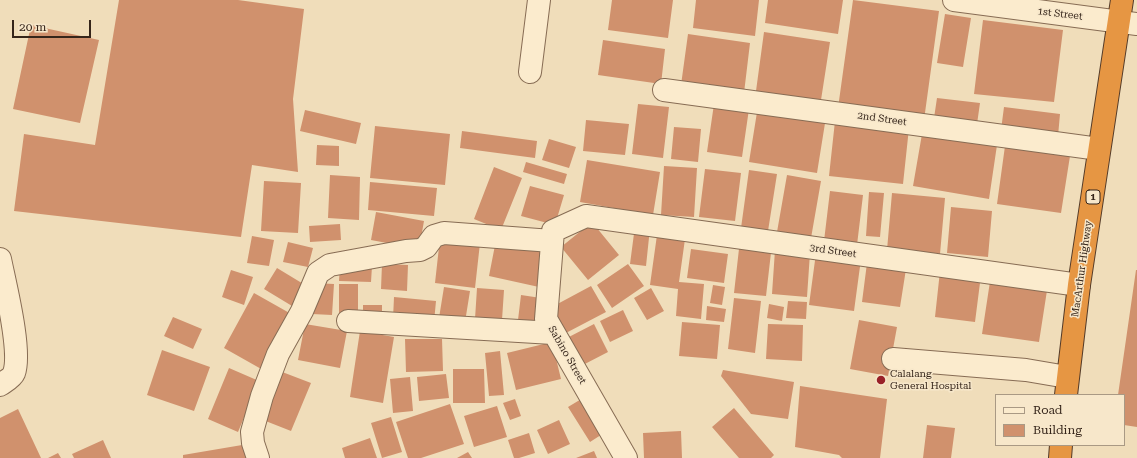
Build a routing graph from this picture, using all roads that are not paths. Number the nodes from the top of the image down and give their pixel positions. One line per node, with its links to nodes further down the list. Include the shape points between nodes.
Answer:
1 (539, 0): 5 (street)
2 (954, 0): 4 (street, 1st Street)
3 (1122, 0): 4 (highway, MacArthur Highway / 1)
4 (1128, 23): 7 (highway, MacArthur Highway / 1)
5 (530, 72)
6 (664, 90): 7 (street, 2nd Street)
7 (1099, 149): 10 (highway, MacArthur Highway / 1)
8 (552, 241): 10 (street, 3rd Street, via 553,231 586,216); 12 (street, Sabino Street, via 546,320); 17 (street, via 444,233 434,236 426,247 420,250 406,250 330,265 318,273 302,311 278,354 262,396 252,432 252,443)
9 (0, 259): 14 (street, via 17,356 13,374)
10 (1079, 285): 15 (highway, MacArthur Highway / 1)
11 (348, 321): 12 (street)
12 (554, 333): 18 (street, Sabino Street)
13 (893, 359): 15 (street, via 1026,370)
14 (0, 385)
15 (1067, 386)
16 (1061, 446): 19 (highway)
17 (258, 458)
18 (626, 458)
19 (1060, 458)

